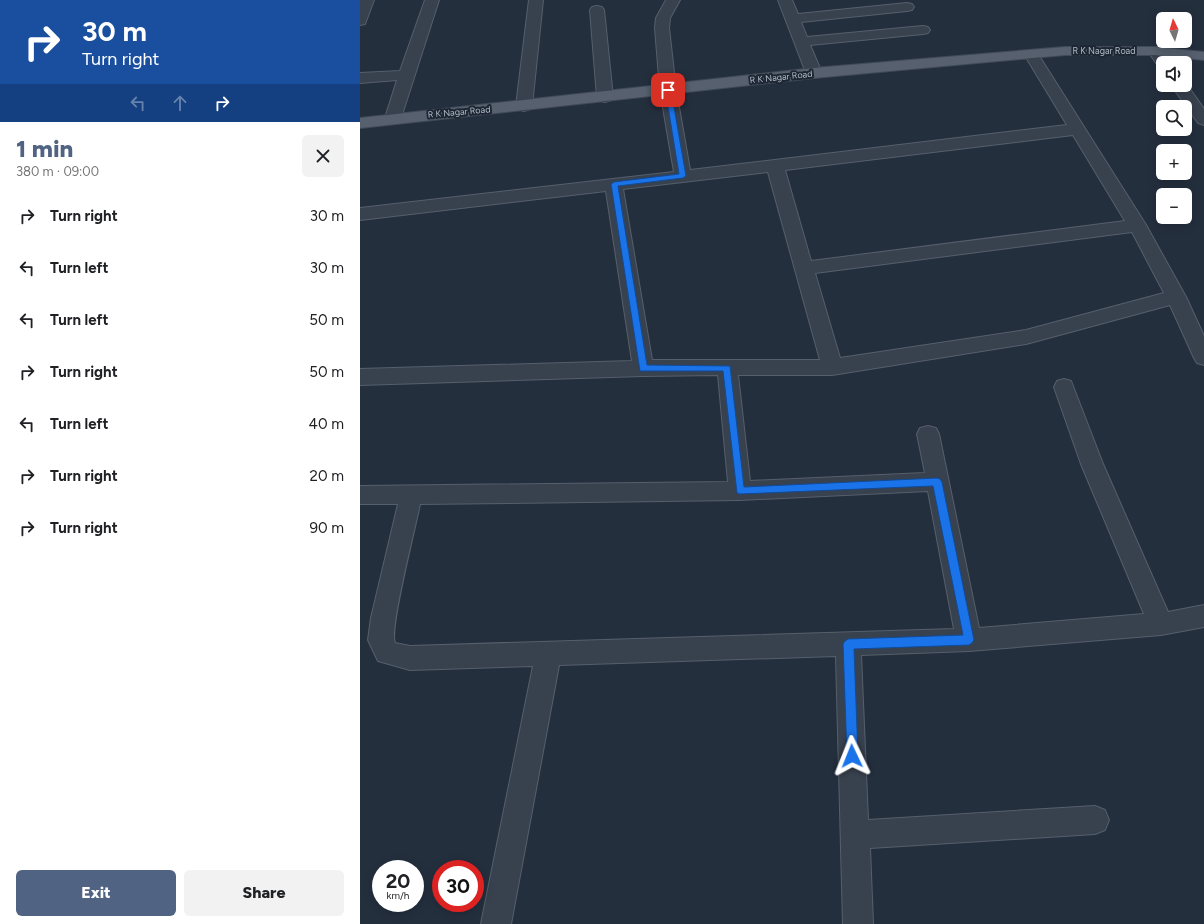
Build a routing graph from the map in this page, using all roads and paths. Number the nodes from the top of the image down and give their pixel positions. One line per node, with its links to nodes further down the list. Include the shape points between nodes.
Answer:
1 (367, 0): 9 (street)
2 (432, 0): 17 (street)
3 (536, 0): 22 (street)
4 (673, 0): 19 (street, via 663,18 662,28)
5 (785, 0): 8 (street)
6 (907, 7): 8 (street)
7 (597, 10): 21 (street)
8 (792, 19): 11 (street)
9 (360, 21)
10 (923, 30): 11 (street)
11 (801, 42): 16 (street)
12 (1031, 54): 15 (main road, R K Nagar Road, via 1065,51); 16 (main road, R K Nagar Road); 26 (street)
13 (1192, 56): 14 (main road, R K Nagar Road)
14 (1204, 56)
15 (1156, 57)
16 (814, 73): 19 (main road, R K Nagar Road)
17 (406, 75): 18 (street); 23 (street)
18 (360, 78)
19 (668, 90): 21 (main road, R K Nagar Road); 28 (street)
20 (1184, 92): 24 (street)
21 (605, 97): 22 (main road, R K Nagar Road)
22 (524, 106): 23 (main road, R K Nagar Road)
23 (393, 118): 25 (main road, R K Nagar Road)
24 (1204, 120)
25 (360, 123)
26 (1078, 129): 27 (street); 31 (street)
27 (775, 166): 28 (street); 32 (street)
28 (683, 176): 29 (street)
29 (614, 184): 30 (street); 36 (street)
30 (360, 214)
31 (1137, 225): 32 (street); 33 (street)
32 (805, 268): 35 (street)
33 (1176, 297): 34 (street); 35 (street, via 1026,337)
34 (1204, 358)
35 (832, 366): 37 (street)
36 (643, 368): 37 (street); 38 (street)
37 (727, 368): 42 (street)
38 (360, 377)
39 (1064, 387): 46 (street, via 1092,464)
40 (928, 434): 41 (street)
41 (937, 482): 42 (street); 47 (street)
42 (740, 491): 44 (street)
43 (360, 495): 44 (street)
44 (411, 495): 49 (street, via 383,618 381,640 387,653 410,658)
45 (1204, 616): 46 (street)
46 (1161, 624): 47 (street)
47 (969, 640): 48 (street)
48 (848, 644): 49 (street); 51 (street)
49 (548, 654): 52 (street)
50 (1095, 820): 51 (street)
51 (855, 835): 53 (street)
52 (496, 924)
53 (858, 924)

